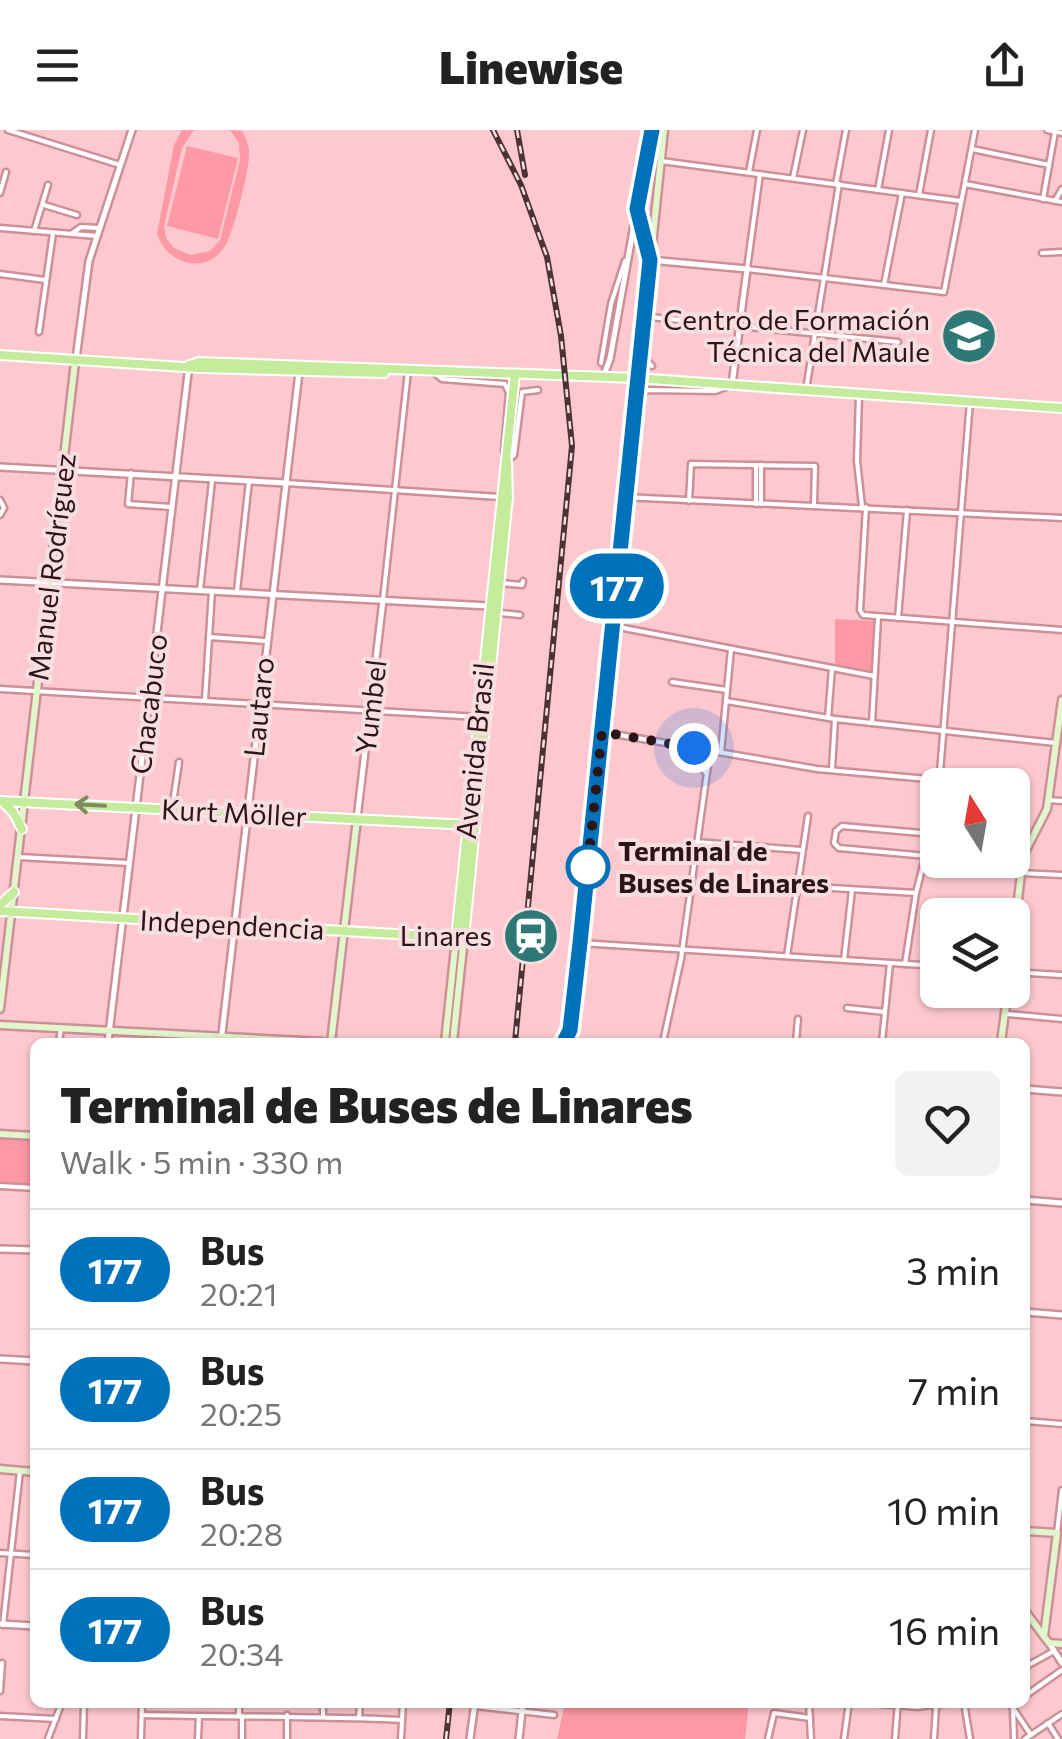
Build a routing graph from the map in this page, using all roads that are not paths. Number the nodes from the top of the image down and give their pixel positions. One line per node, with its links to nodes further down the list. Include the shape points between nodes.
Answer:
1 (8, 130): 16 (street)
2 (132, 130): 16 (street, Manuel Rodríguez)
3 (652, 130): 34 (main road)
4 (664, 130): 15 (main road)
5 (748, 130): 12 (street)
6 (803, 130): 21 (street)
7 (846, 130): 22 (street)
8 (889, 130): 26 (street)
9 (931, 130): 29 (street)
10 (976, 130): 14 (street)
11 (1047, 130): 13 (street)
12 (757, 131): 19 (street)
13 (1059, 132): 17 (street)
14 (972, 150): 17 (street); 23 (street)
15 (661, 161): 19 (street); 45 (main road)
16 (120, 164): 37 (street, Manuel Rodríguez)
17 (1050, 165): 30 (street)
18 (6, 172): 27 (street)
19 (749, 172): 20 (street)
20 (760, 174): 21 (street); 46 (street)
21 (793, 178): 22 (street)
22 (837, 184): 26 (street); 48 (street)
23 (964, 184): 30 (street); 31 (street)
24 (48, 185): 33 (street)
25 (1062, 188): 32 (street)
26 (878, 190): 28 (street)
27 (0, 193)
28 (902, 193): 29 (street); 51 (street)
29 (920, 195): 31 (street)
30 (1043, 199): 32 (street)
31 (962, 201): 51 (street, via 944,292)
32 (1058, 201)
33 (42, 204): 35 (street); 38 (street)
34 (637, 209): 44 (street); 45 (main road)
35 (78, 215)
36 (0, 228): 38 (street)
37 (99, 228): 40 (street); 41 (street, Manuel Rodríguez)
38 (34, 232): 39 (street)
39 (52, 233): 40 (street); 49 (street)
40 (72, 234): 41 (street)
41 (96, 236): 58 (street, Manuel Rodríguez)
42 (1042, 252): 43 (street)
43 (1062, 252)
44 (626, 257): 59 (street); 66 (street)
45 (650, 260): 46 (street); 50 (main road)
46 (747, 269): 48 (street); 53 (street)
47 (0, 274): 49 (street)
48 (824, 278): 51 (street); 55 (street)
49 (44, 280): 54 (street)
50 (647, 285): 52 (street); 67 (main road)
51 (884, 285)
52 (650, 317): 53 (street); 61 (street, via 645,359)
53 (740, 326): 55 (street); 68 (street)
54 (40, 332)
55 (815, 334): 56 (street); 70 (street)
56 (898, 342)
57 (0, 355): 58 (main road)
58 (75, 362): 60 (main road); 77 (main road, Manuel Rodríguez)
59 (601, 363)
60 (189, 365): 62 (main road); 80 (street, Chacabuco)
61 (652, 366)
62 (298, 369): 63 (main road); 83 (street, Lautaro)
63 (408, 371): 64 (main road); 84 (street, Yumbel)
64 (433, 372): 65 (main road); 74 (street, via 440,379 505,384)
65 (515, 374): 66 (main road); 74 (main road, Avenida Brasil)
66 (602, 377): 67 (main road)
67 (636, 378): 68 (main road); 78 (main road)
68 (732, 385): 70 (main road); 78 (street, via 715,391 646,390 635,462)
69 (538, 390): 74 (street, via 522,392 514,455)
70 (806, 390): 71 (main road)
71 (859, 394): 72 (main road); 91 (street)
72 (970, 402): 73 (main road); 94 (street)
73 (1062, 408)
74 (507, 461): 85 (main road, Avenida Brasil); 100 (main road, Avenida Brasil)
75 (759, 465): 88 (street, via 690,465); 89 (street); 90 (street, via 815,466)
76 (0, 467): 77 (street)
77 (64, 470): 79 (street); 99 (main road, Manuel Rodríguez)
78 (627, 470): 86 (main road)
79 (131, 474): 80 (street); 92 (street, via 128,504)
80 (174, 476): 81 (street); 92 (street, Chacabuco)
81 (212, 479): 82 (street); 102 (street)
82 (249, 481): 83 (street); 104 (street)
83 (286, 484): 84 (street); 105 (street, Lautaro)
84 (395, 490): 85 (street); 106 (street, Yumbel)
85 (500, 497): 107 (main road, Avenida Brasil)
86 (624, 497): 88 (street); 112 (main road)
87 (0, 500): 95 (street)
88 (689, 502): 89 (street)
89 (759, 504): 90 (street)
90 (814, 504): 91 (street)
91 (864, 506): 93 (street); 109 (street, via 860,610)
92 (171, 507): 101 (street, Chacabuco)
93 (907, 510): 94 (street); 110 (street)
94 (961, 514): 96 (street); 111 (street)
95 (0, 515)
96 (1062, 518)
97 (0, 580): 99 (street)
98 (523, 581): 100 (street)
99 (50, 582): 101 (street); 122 (main road, Manuel Rodríguez)
100 (500, 583): 107 (main road, Avenida Brasil)
101 (162, 588): 102 (street); 123 (street, Chacabuco)
102 (200, 590): 103 (street)
103 (212, 591): 104 (street); 114 (street)
104 (236, 592): 105 (street)
105 (272, 594): 106 (street); 115 (street, Lautaro)
106 (382, 600): 107 (street); 128 (street, Yumbel)
107 (494, 608): 108 (street); 129 (main road, Avenida Brasil)
108 (520, 615)
109 (878, 618): 110 (street); 118 (street)
110 (898, 618): 111 (street)
111 (952, 621): 113 (street); 133 (street)
112 (613, 626): 116 (street); 134 (main road)
113 (1062, 630)
114 (209, 637): 115 (street); 124 (street)
115 (266, 641): 127 (street, Lautaro)
116 (731, 649): 117 (street); 121 (street)
117 (832, 668): 118 (street); 130 (street)
118 (874, 676): 132 (street)
119 (672, 682): 121 (street)
120 (0, 689): 122 (street)
121 (727, 690): 125 (street)
122 (38, 692): 123 (street); 146 (main road, Manuel Rodríguez)
123 (149, 698): 124 (street); 148 (street, Chacabuco)
124 (205, 700): 127 (street)
125 (726, 700): 130 (street); 138 (street)
126 (1062, 700): 135 (main road)
127 (260, 703): 128 (street); 150 (street, Lautaro)
128 (371, 710): 129 (street); 152 (street, Yumbel)
129 (482, 717): 153 (main road, Avenida Brasil); 155 (main road, Avenida Brasil)
130 (828, 718): 131 (street)
131 (836, 719): 132 (street); 141 (street)
132 (872, 723): 133 (street)
133 (943, 730): 135 (street); 140 (street)
134 (602, 732): 136 (street); 176 (main road)
135 (1056, 743): 144 (main road)
136 (694, 748): 137 (street); 142 (street)
137 (710, 750): 138 (street); 142 (street)
138 (721, 752): 141 (street)
139 (179, 762): 149 (street)
140 (940, 768)
141 (832, 770): 143 (street)
142 (706, 776): 158 (street)
143 (920, 780)
144 (1048, 800): 147 (street); 157 (main road)
145 (1, 801): 146 (main road, Kurt Möller); 154 (main road)
146 (25, 802): 148 (main road, Kurt Möller, one-way to 146); 154 (main road, Manuel Rodríguez)
147 (1062, 802)
148 (136, 808): 149 (main road, Kurt Möller); 162 (street, Chacabuco)
149 (172, 810): 150 (main road, Kurt Möller)
150 (247, 813): 152 (main road, Kurt Möller); 173 (street, Lautaro)
151 (808, 816): 159 (street)
152 (358, 819): 153 (main road, Kurt Möller); 174 (main road, Yumbel)
153 (468, 824): 155 (main road); 175 (main road, Avenida Brasil)
154 (22, 829): 161 (main road, Manuel Rodríguez)
155 (474, 833): 175 (main road, Avenida Brasil)
156 (920, 833): 160 (street, via 842,826 834,843)
157 (1030, 838)
158 (696, 842): 159 (street); 177 (street)
159 (803, 850): 166 (street)
160 (920, 855)
161 (18, 857): 162 (street); 168 (main road, Manuel Rodríguez)
162 (129, 863): 172 (street, Chacabuco)
163 (1030, 873): 164 (street)
164 (1062, 875)
165 (920, 878): 169 (street)
166 (798, 886): 167 (street); 178 (street)
167 (852, 890): 169 (street); 179 (street)
168 (14, 892): 170 (main road); 171 (main road, Manuel Rodríguez)
169 (916, 893): 181 (street)
170 (0, 908): 171 (main road, Independencia)
171 (12, 911): 172 (main road, Independencia); 187 (main road, Manuel Rodríguez)
172 (123, 918): 173 (main road, Independencia); 194 (street, Chacabuco)
173 (235, 925): 174 (main road, Independencia); 198 (street, Lautaro)
174 (344, 931): 175 (main road, Independencia); 199 (main road, Yumbel)
175 (460, 938): 200 (main road, Avenida Brasil); 201 (main road, Avenida Brasil)
176 (580, 943): 177 (street); 202 (main road)
177 (682, 949): 178 (street); 203 (street)
178 (787, 956): 179 (street)
179 (844, 960): 180 (street)
180 (890, 963): 181 (street); 188 (street)
181 (905, 964): 182 (street)
182 (920, 965)
183 (1030, 973): 184 (street)
184 (1062, 975)
185 (847, 1008): 188 (street)
186 (1006, 1008): 189 (main road)
187 (0, 1009)
188 (886, 1012): 205 (street)
189 (1005, 1014): 191 (street); 206 (main road)
190 (798, 1019): 204 (street)
191 (1062, 1019)
192 (0, 1025): 193 (main road)
193 (60, 1028): 194 (main road); 195 (street)
194 (110, 1031): 196 (street, Chacabuco); 197 (main road)
195 (59, 1038)
196 (109, 1038)
197 (197, 1038)
198 (222, 1038)
199 (331, 1038)
200 (446, 1038)
201 (453, 1038)
202 (568, 1038)
203 (665, 1038)
204 (796, 1038)
205 (883, 1038)
206 (1002, 1038)
207 (1030, 1090): 208 (street)
208 (1062, 1092)
209 (0, 1134): 210 (main road)
210 (30, 1136)
211 (0, 1186): 212 (street)
212 (30, 1188)
213 (1030, 1200): 214 (street)
214 (1062, 1203)
215 (0, 1248): 216 (street)
216 (30, 1250)
217 (1030, 1312): 218 (street)
218 (1062, 1315)
219 (0, 1358): 220 (street)
220 (30, 1361)
221 (1030, 1421): 222 (street)
222 (1062, 1424)
223 (0, 1470): 224 (main road)
224 (20, 1471): 225 (main road); 230 (street)
225 (30, 1472)
226 (1062, 1490): 228 (street)
227 (1030, 1531): 228 (main road)
228 (1060, 1534): 235 (main road)
229 (0, 1553): 230 (street)
230 (12, 1554): 231 (street); 233 (street)
231 (30, 1555)
232 (1030, 1618): 235 (main road)
233 (1, 1624): 234 (street)
234 (30, 1626)
235 (1049, 1643): 236 (main road); 237 (street); 238 (street)
236 (1062, 1644)
237 (1030, 1662)
238 (1062, 1662)
239 (1, 1663): 240 (street); 242 (street)
240 (15, 1663)
241 (1062, 1670): 244 (street)
242 (1, 1677): 243 (street)
243 (0, 1691)
244 (1030, 1692)
245 (60, 1708): 274 (street)
246 (84, 1708): 279 (street)
247 (142, 1708): 265 (street)
248 (239, 1708): 270 (street)
249 (285, 1708): 266 (street)
250 (324, 1708): 271 (street)
251 (360, 1708): 272 (street)
252 (403, 1708): 275 (street)
253 (474, 1708): 285 (street)
254 (498, 1708): 263 (street)
255 (522, 1708): 263 (street)
256 (809, 1708): 273 (street)
257 (848, 1708): 289 (street)
258 (898, 1708): 290 (street)
259 (936, 1708): 291 (street)
260 (963, 1708): 292 (street)
261 (1012, 1708): 293 (street)
262 (1014, 1708): 277 (street)
263 (522, 1712): 267 (street); 286 (street)
264 (1062, 1714): 276 (street)
265 (142, 1715): 269 (street); 280 (street)
266 (286, 1715): 270 (street); 271 (street); 283 (street)
267 (554, 1715)
268 (0, 1716): 274 (street)
269 (199, 1716): 270 (street); 281 (street)
270 (240, 1716): 282 (street)
271 (323, 1716): 272 (street)
272 (359, 1718): 275 (street)
273 (810, 1718): 287 (street, via 774,1713); 288 (street)
274 (56, 1719): 278 (street)
275 (402, 1720): 284 (street)
276 (1048, 1724): 277 (street); 295 (street)
277 (1032, 1735): 294 (street)
278 (48, 1739)
279 (83, 1739)
280 (141, 1739)
281 (198, 1739)
282 (242, 1739)
283 (287, 1739)
284 (401, 1739)
285 (470, 1739)
286 (519, 1739)
287 (768, 1739)
288 (811, 1739)
289 (844, 1739)
290 (894, 1739)
291 (934, 1739)
292 (970, 1739)
293 (1014, 1739)
294 (1025, 1739)
295 (1058, 1739)

